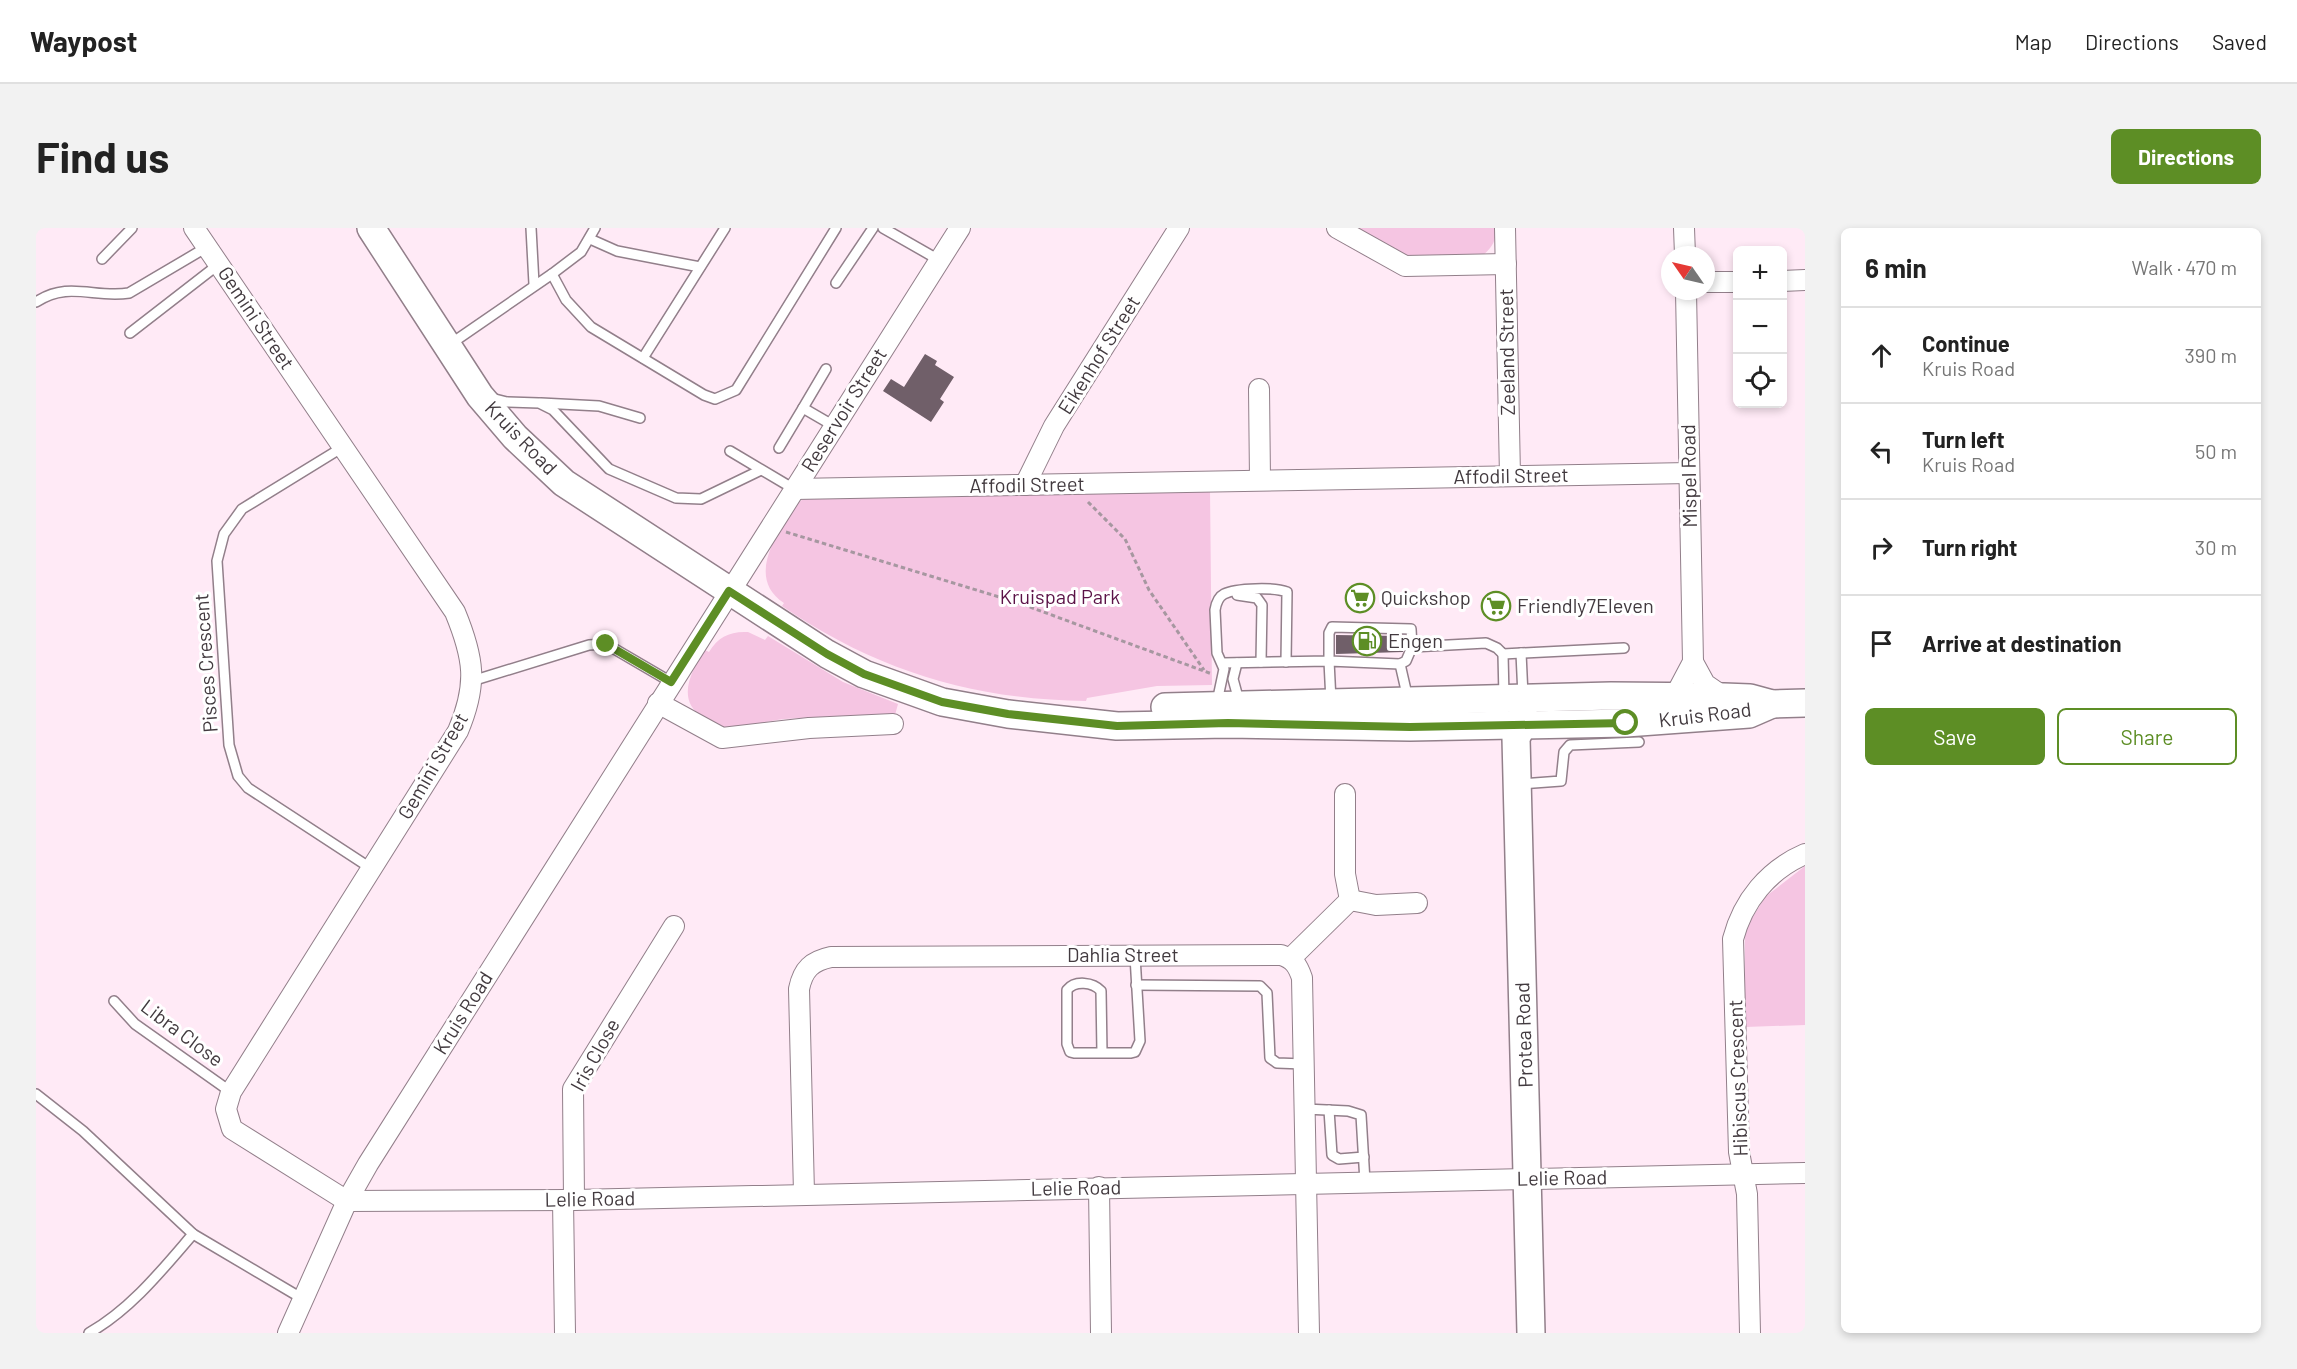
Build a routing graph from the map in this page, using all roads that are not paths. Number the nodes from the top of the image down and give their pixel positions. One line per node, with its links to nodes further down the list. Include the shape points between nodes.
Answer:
1 (132, 228): 18 (lane)
2 (194, 228): 17 (street, Gemini Street)
3 (371, 228): 33 (street, Kruis Road)
4 (531, 228): 29 (lane)
5 (595, 228): 15 (lane)
6 (725, 228): 22 (lane)
7 (836, 228): 34 (lane, via 736,390 715,399)
8 (873, 228): 28 (lane)
9 (883, 228): 19 (lane)
10 (960, 228): 19 (street, Reservoir Street)
11 (1179, 228): 49 (street, Eikenhof Street, via 1054,426)
12 (1337, 228): 21 (street, via 1405,266)
13 (1505, 228): 21 (street, Zeeland Street)
14 (1684, 228): 16 (street)
15 (590, 239): 22 (lane, via 617,251); 23 (lane, via 581,252)
16 (1685, 246)
17 (207, 247): 20 (street, Gemini Street); 31 (lane, via 129,293 67,290)
18 (102, 259)
19 (939, 260): 41 (street, Reservoir Street)
20 (219, 264): 32 (lane); 42 (street, Gemini Street)
21 (1506, 264): 47 (street, Zeeland Street)
22 (700, 267): 34 (lane)
23 (552, 274): 29 (lane); 34 (lane, via 577,315)
24 (1805, 280): 25 (street)
25 (1787, 281)
26 (1715, 282): 27 (street)
27 (1733, 282)
28 (836, 283)
29 (534, 284): 33 (lane)
30 (1686, 300): 46 (street, Mispel Road)
31 (36, 302)
32 (130, 333)
33 (447, 346): 37 (street, Kruis Road)
34 (643, 358)
35 (826, 369): 39 (lane)
36 (1259, 389): 48 (street)
37 (480, 396): 38 (lane); 51 (street, Kruis Road, via 515,437 564,483)
38 (539, 403): 40 (lane, via 599,406); 45 (lane, via 553,410 609,469 676,498 701,499)
39 (803, 408): 41 (lane); 43 (lane)
40 (640, 418)
41 (834, 426): 50 (street, Reservoir Street)
42 (343, 447): 64 (street, Gemini Street, via 455,612 469,646); 81 (lane, Pisces Crescent, via 242,509 224,534 217,561 229,745 238,776 248,788)
43 (779, 448)
44 (730, 451): 45 (lane)
45 (761, 470): 50 (lane)
46 (1689, 472): 47 (street, Affodil Street); 60 (street, Mispel Road)
47 (1510, 476): 48 (street, Affodil Street)
48 (1260, 480): 49 (street, Affodil Street)
49 (1024, 485): 50 (street, Affodil Street)
50 (794, 489): 51 (street, Reservoir Street)
51 (729, 591): 65 (street, Kruis Road); 75 (street, Kruis Road, via 846,665 900,688 955,705)
52 (1223, 595): 58 (lane, via 1260,601); 59 (lane, via 1237,590 1281,590 1288,594); 61 (lane, via 1215,610 1216,649)
53 (1412, 647): 56 (lane, via 1486,644); 57 (lane, via 1413,634 1408,627 1336,626 1329,633); 63 (lane, via 1406,662)
54 (1623, 648): 55 (lane)
55 (1521, 653): 56 (lane); 74 (lane)
56 (1503, 654): 74 (lane)
57 (1329, 661): 59 (lane); 63 (lane); 73 (lane)
58 (1261, 662): 59 (lane); 62 (lane)
59 (1286, 662)
60 (1693, 662): 66 (street, via 1705,684); 72 (street, Mispel Road)
61 (1223, 663): 62 (lane); 70 (lane)
62 (1238, 663): 70 (lane)
63 (1400, 664): 67 (lane)
64 (472, 681): 65 (lane, via 589,645 606,644); 81 (street, Gemini Street, via 468,707 458,731)
65 (671, 682): 68 (street, Kruis Road)
66 (1724, 697): 71 (street, Kruis Road); 72 (street, Kruis Road)
67 (1408, 700): 73 (street, Kruis Road); 74 (street, Kruis Road)
68 (658, 703): 76 (street, via 722,738); 104 (street, Kruis Road)
69 (1805, 703): 71 (street, Kruis Road)
70 (1228, 704): 73 (street, Kruis Road); 75 (street, Kruis Road, via 1116,709)
71 (1772, 704): 72 (street, Kruis Road, via 1749,714)
72 (1674, 708): 74 (street, Kruis Road)
73 (1331, 714): 74 (street, Kruis Road); 75 (street, Kruis Road, via 1228,723 1117,726)
74 (1514, 717): 78 (street, Protea Road)
75 (1062, 718)
76 (893, 724)
77 (1639, 742): 78 (lane, via 1570,745 1564,752 1560,781)
78 (1518, 785): 98 (street, Protea Road)
79 (1345, 794): 82 (street)
80 (1805, 854): 97 (street, Hibiscus Crescent, via 1756,890 1733,939 1738,1152)
81 (372, 869): 91 (street, Gemini Street)
82 (1350, 900): 83 (street, via 1376,905); 86 (street)
83 (1417, 903)
84 (674, 926): 103 (street, Iris Close, via 573,1089)
85 (1135, 956): 86 (street, Dahlia Street, via 1271,953); 87 (lane); 102 (street, Dahlia Street, via 831,957 808,966 798,989)
86 (1291, 958): 90 (street, via 1302,978)
87 (1136, 985): 89 (lane, via 1138,1048 1131,1053); 90 (lane, via 1260,986 1267,993 1270,1058 1277,1064)
88 (114, 1001): 91 (lane, Libra Close, via 135,1024)
89 (1102, 1053): 89 (lane, via 1074,1053 1068,1049 1067,994 1072,984 1095,985 1101,991)
90 (1304, 1064): 93 (street)
91 (231, 1092): 104 (street, Gemini Street, via 226,1109 232,1129)
92 (36, 1094): 105 (lane, via 83,1131)
93 (1305, 1109): 94 (lane); 100 (street)
94 (1329, 1110): 95 (lane, via 1360,1115); 95 (lane, via 1332,1155 1340,1159)
95 (1364, 1157): 99 (lane)
96 (1805, 1173): 97 (street, Lelie Road)
97 (1743, 1174): 98 (street, Lelie Road); 114 (street, Hibiscus Crescent, via 1747,1194)
98 (1528, 1179): 99 (street, Lelie Road); 113 (street, Protea Road)
99 (1365, 1182): 100 (street, Lelie Road)
100 (1306, 1184): 101 (street, Lelie Road); 112 (street)
101 (1099, 1187): 102 (street, Lelie Road); 111 (street)
102 (804, 1193): 103 (street, Lelie Road)
103 (568, 1200): 104 (street, Lelie Road); 110 (street, Iris Close)
104 (347, 1202): 106 (street, Kruis Road)
105 (193, 1234): 106 (lane); 107 (lane)
106 (303, 1299): 109 (street, Kruis Road)
107 (106, 1329): 108 (lane)
108 (88, 1333)
109 (288, 1333)
110 (565, 1333)
111 (1101, 1333)
112 (1309, 1333)
113 (1531, 1333)
114 (1750, 1333)

